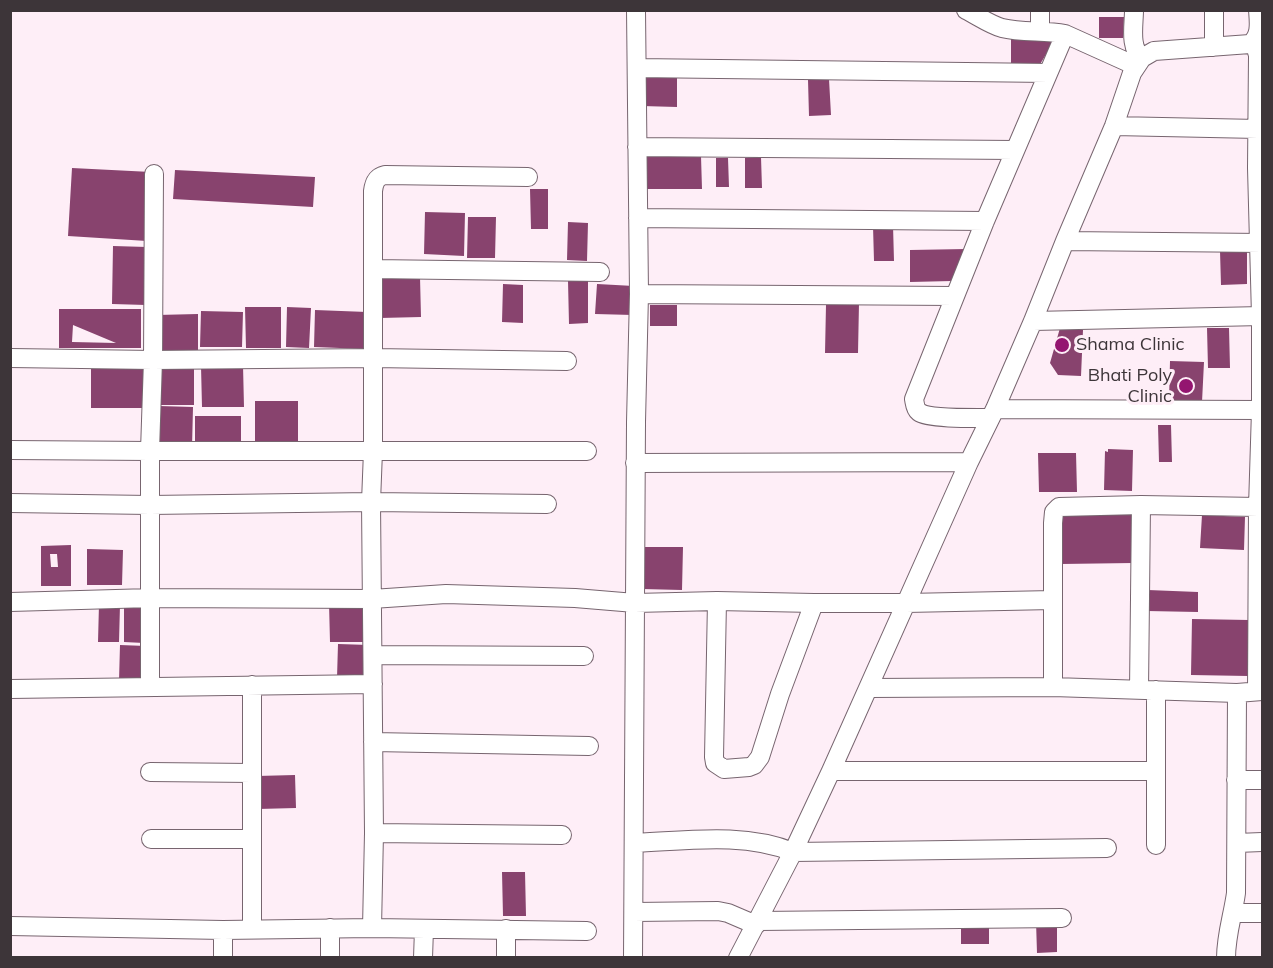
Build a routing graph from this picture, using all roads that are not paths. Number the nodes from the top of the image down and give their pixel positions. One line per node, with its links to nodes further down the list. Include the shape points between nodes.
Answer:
1 (636, 10): 12 (street)
2 (966, 10): 7 (street, via 1000,27)
3 (1040, 10): 7 (street)
4 (1134, 10): 11 (street, via 1134,45)
5 (1214, 10): 10 (street)
6 (1258, 10): 9 (street)
7 (1040, 31): 8 (street)
8 (1065, 34): 11 (street); 13 (street)
9 (1254, 42): 10 (street); 15 (street, via 1258,55)
10 (1215, 47): 11 (street, via 1154,51)
11 (1139, 62): 14 (street)
12 (637, 68): 13 (street); 16 (street)
13 (1048, 73): 17 (street)
14 (1114, 126): 15 (street); 22 (street)
15 (1257, 129): 23 (street)
16 (637, 147): 17 (street); 20 (street)
17 (1015, 150): 21 (street)
18 (154, 174): 32 (street)
19 (528, 177): 24 (street, via 380,176 373,191)
20 (638, 218): 21 (street); 26 (street)
21 (985, 221): 27 (street)
22 (1065, 241): 23 (street); 29 (street)
23 (1260, 243): 28 (street)
24 (373, 270): 25 (street); 31 (street)
25 (600, 272)
26 (639, 294): 27 (street); 41 (street)
27 (955, 296): 35 (street, via 915,393 915,405 917,411 928,416)
28 (1262, 316): 29 (street); 34 (street)
29 (1033, 321): 35 (street)
30 (10, 358): 32 (street)
31 (374, 358): 32 (street); 33 (street); 38 (street)
32 (153, 360): 37 (street)
33 (567, 361)
34 (1261, 410): 35 (street); 47 (street)
35 (992, 413): 40 (street)
36 (10, 450): 37 (street)
37 (150, 451): 38 (street); 45 (street)
38 (373, 451): 39 (street); 42 (street)
39 (587, 451)
40 (969, 462): 41 (street); 55 (street)
41 (635, 463): 53 (street)
42 (371, 502): 44 (street); 45 (street); 49 (street)
43 (10, 503): 45 (street)
44 (547, 504)
45 (150, 505): 48 (street)
46 (1141, 505): 47 (street); 50 (street, via 1059,507 1054,512); 64 (street)
47 (1258, 507): 65 (street)
48 (151, 598): 49 (street); 52 (street); 60 (street)
49 (372, 599): 53 (street, via 446,594); 56 (street)
50 (1053, 600): 55 (street); 61 (street)
51 (717, 601): 53 (street); 54 (street); 54 (street, via 714,757 715,763 724,768 749,767 760,757)
52 (10, 602)
53 (635, 603): 80 (street)
54 (814, 603): 55 (street)
55 (906, 603): 62 (street)
56 (373, 655): 57 (street); 58 (street)
57 (585, 656)
58 (373, 684): 59 (street); 67 (street)
59 (252, 685): 60 (street); 72 (street)
60 (150, 686): 63 (street)
61 (1053, 687): 62 (street); 64 (street)
62 (870, 688): 69 (street)
63 (10, 689)
64 (1148, 690): 66 (street); 70 (street)
65 (1260, 691): 66 (street)
66 (1237, 693): 73 (street)
67 (373, 742): 68 (street); 75 (street)
68 (589, 746)
69 (831, 771): 70 (street); 84 (street)
70 (1155, 771): 82 (street)
71 (150, 772): 72 (street)
72 (252, 773): 78 (street)
73 (1236, 780): 74 (street); 81 (street)
74 (1263, 780)
75 (374, 833): 76 (street); 92 (street)
76 (562, 835)
77 (151, 838): 78 (street)
78 (252, 839): 93 (street)
79 (1263, 842): 81 (street)
80 (634, 843): 84 (street, via 729,839); 85 (street)
81 (1237, 843): 86 (street)
82 (1156, 845)
83 (1107, 848): 84 (street)
84 (793, 852): 89 (street)
85 (634, 912): 89 (street, via 718,911); 102 (street)
86 (1233, 913): 87 (street); 104 (street)
87 (1263, 913)
88 (1062, 918): 89 (street)
89 (757, 923): 103 (street)
90 (10, 926): 96 (street)
91 (330, 928): 92 (street); 93 (street); 99 (street)
92 (372, 928): 94 (street)
93 (252, 929): 96 (street)
94 (424, 929): 95 (street); 100 (street)
95 (506, 929): 97 (street); 101 (street)
96 (223, 930): 98 (street)
97 (587, 931)
98 (223, 957)
99 (330, 957)
100 (423, 957)
101 (506, 957)
102 (633, 957)
103 (738, 957)
104 (1227, 957)

